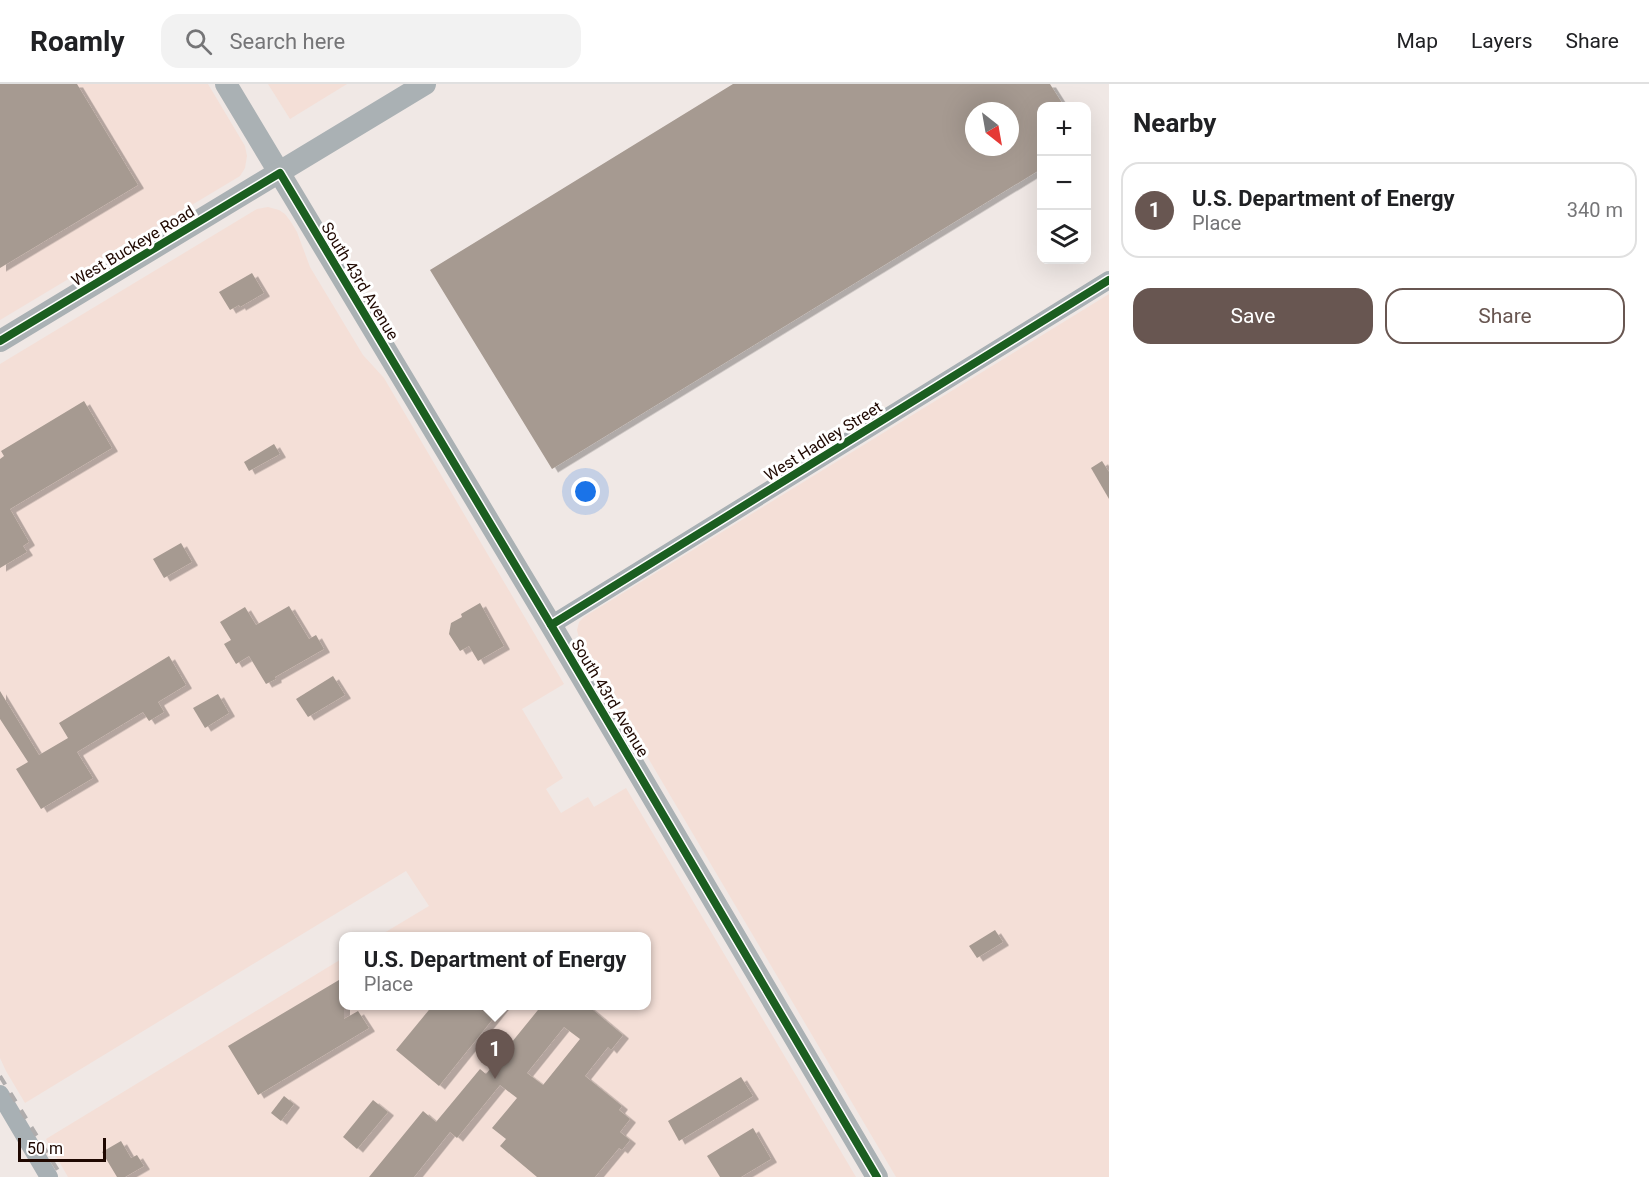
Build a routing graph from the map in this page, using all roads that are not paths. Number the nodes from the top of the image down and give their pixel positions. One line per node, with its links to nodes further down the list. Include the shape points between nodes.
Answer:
1 (226, 84): 3 (main road, South 43rd Avenue)
2 (425, 84): 3 (main road, West Buckeye Road)
3 (280, 173): 5 (main road, West Buckeye Road); 6 (main road, South 43rd Avenue)
4 (1109, 280): 6 (street, West Hadley Street)
5 (0, 341)
6 (552, 625): 9 (main road, South 43rd Avenue)
7 (0, 1094): 8 (street)
8 (49, 1177)
9 (876, 1177)

